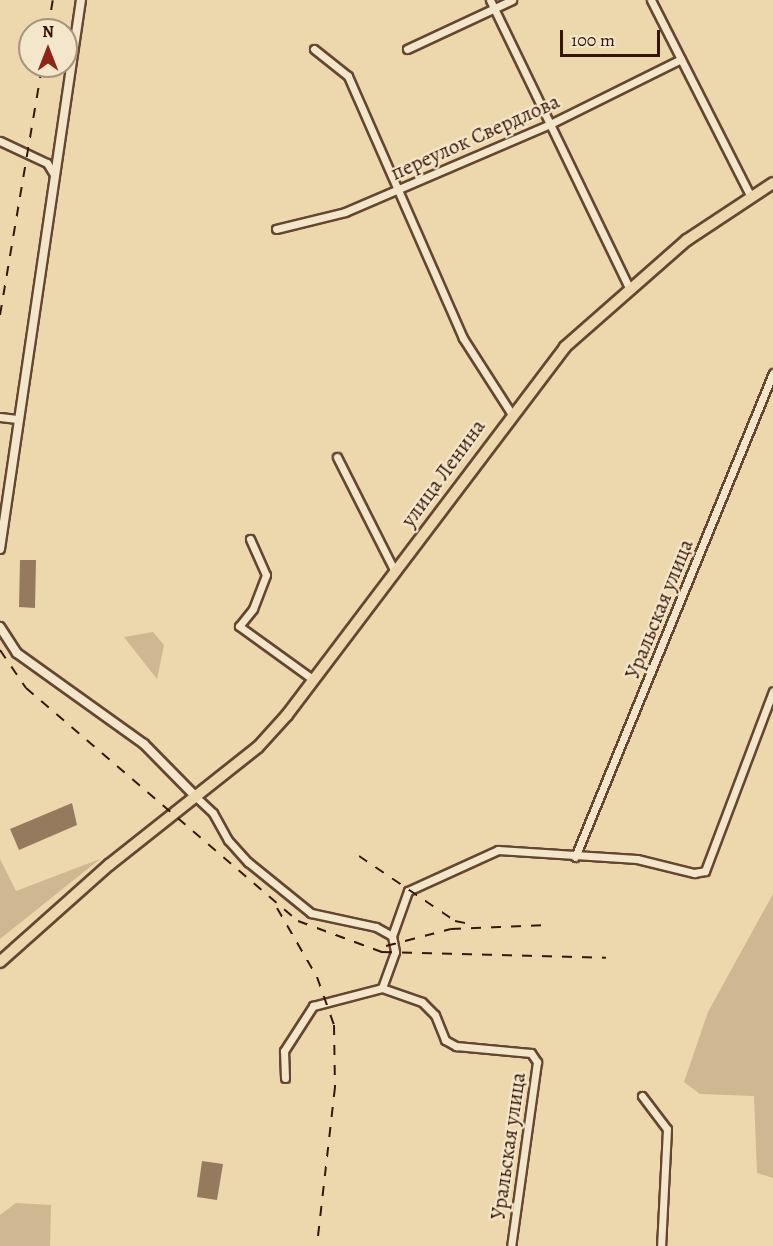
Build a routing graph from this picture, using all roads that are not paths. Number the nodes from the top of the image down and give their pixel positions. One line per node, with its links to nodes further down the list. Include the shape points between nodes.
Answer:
1 (81, 0): 11 (street)
2 (490, 0): 5 (street)
3 (512, 0): 5 (street)
4 (651, 0): 8 (street)
5 (494, 9): 7 (street); 9 (street)
6 (314, 49): 13 (street, via 348,76)
7 (407, 49)
8 (681, 59): 9 (street, переулок Свердлова); 14 (street)
9 (550, 124): 13 (street, переулок Свердлова); 16 (street)
10 (0, 141): 11 (street, via 46,163)
11 (53, 173): 20 (street)
12 (773, 183): 14 (main road, улица Ленина)
13 (396, 189): 15 (street, переулок Свердлова, via 345,212); 18 (street, via 463,338)
14 (750, 195): 16 (main road, улица Ленина)
15 (276, 229)
16 (630, 287): 18 (main road, улица Ленина, via 565,347)
17 (773, 373): 29 (street, Уральская улица)
18 (511, 413): 24 (main road, улица Ленина)
19 (0, 417): 20 (street)
20 (17, 419): 23 (street)
21 (337, 457): 24 (street)
22 (250, 539): 26 (street, via 266,575 253,609 239,626)
23 (0, 549)
24 (395, 572): 26 (main road, улица Ленина)
25 (0, 627): 28 (street, via 17,653 144,744)
26 (314, 680): 28 (main road, улица Ленина, via 258,747)
27 (773, 691): 29 (street, via 705,871 694,873 637,860)
28 (196, 797): 30 (street, via 213,813 228,840 248,862 311,913 376,927); 31 (main road, улица Ленина)
29 (575, 857): 30 (street, via 498,850 484,854 408,891)
30 (392, 936): 32 (street, via 395,952)
31 (0, 962)
32 (382, 988): 33 (street, via 313,1006 284,1051); 35 (street, Уральская улица, via 422,1002 435,1016 445,1040 456,1046 531,1053 537,1062)
33 (285, 1078)
34 (642, 1096): 36 (street, via 667,1129)
35 (511, 1246)
36 (662, 1246)

